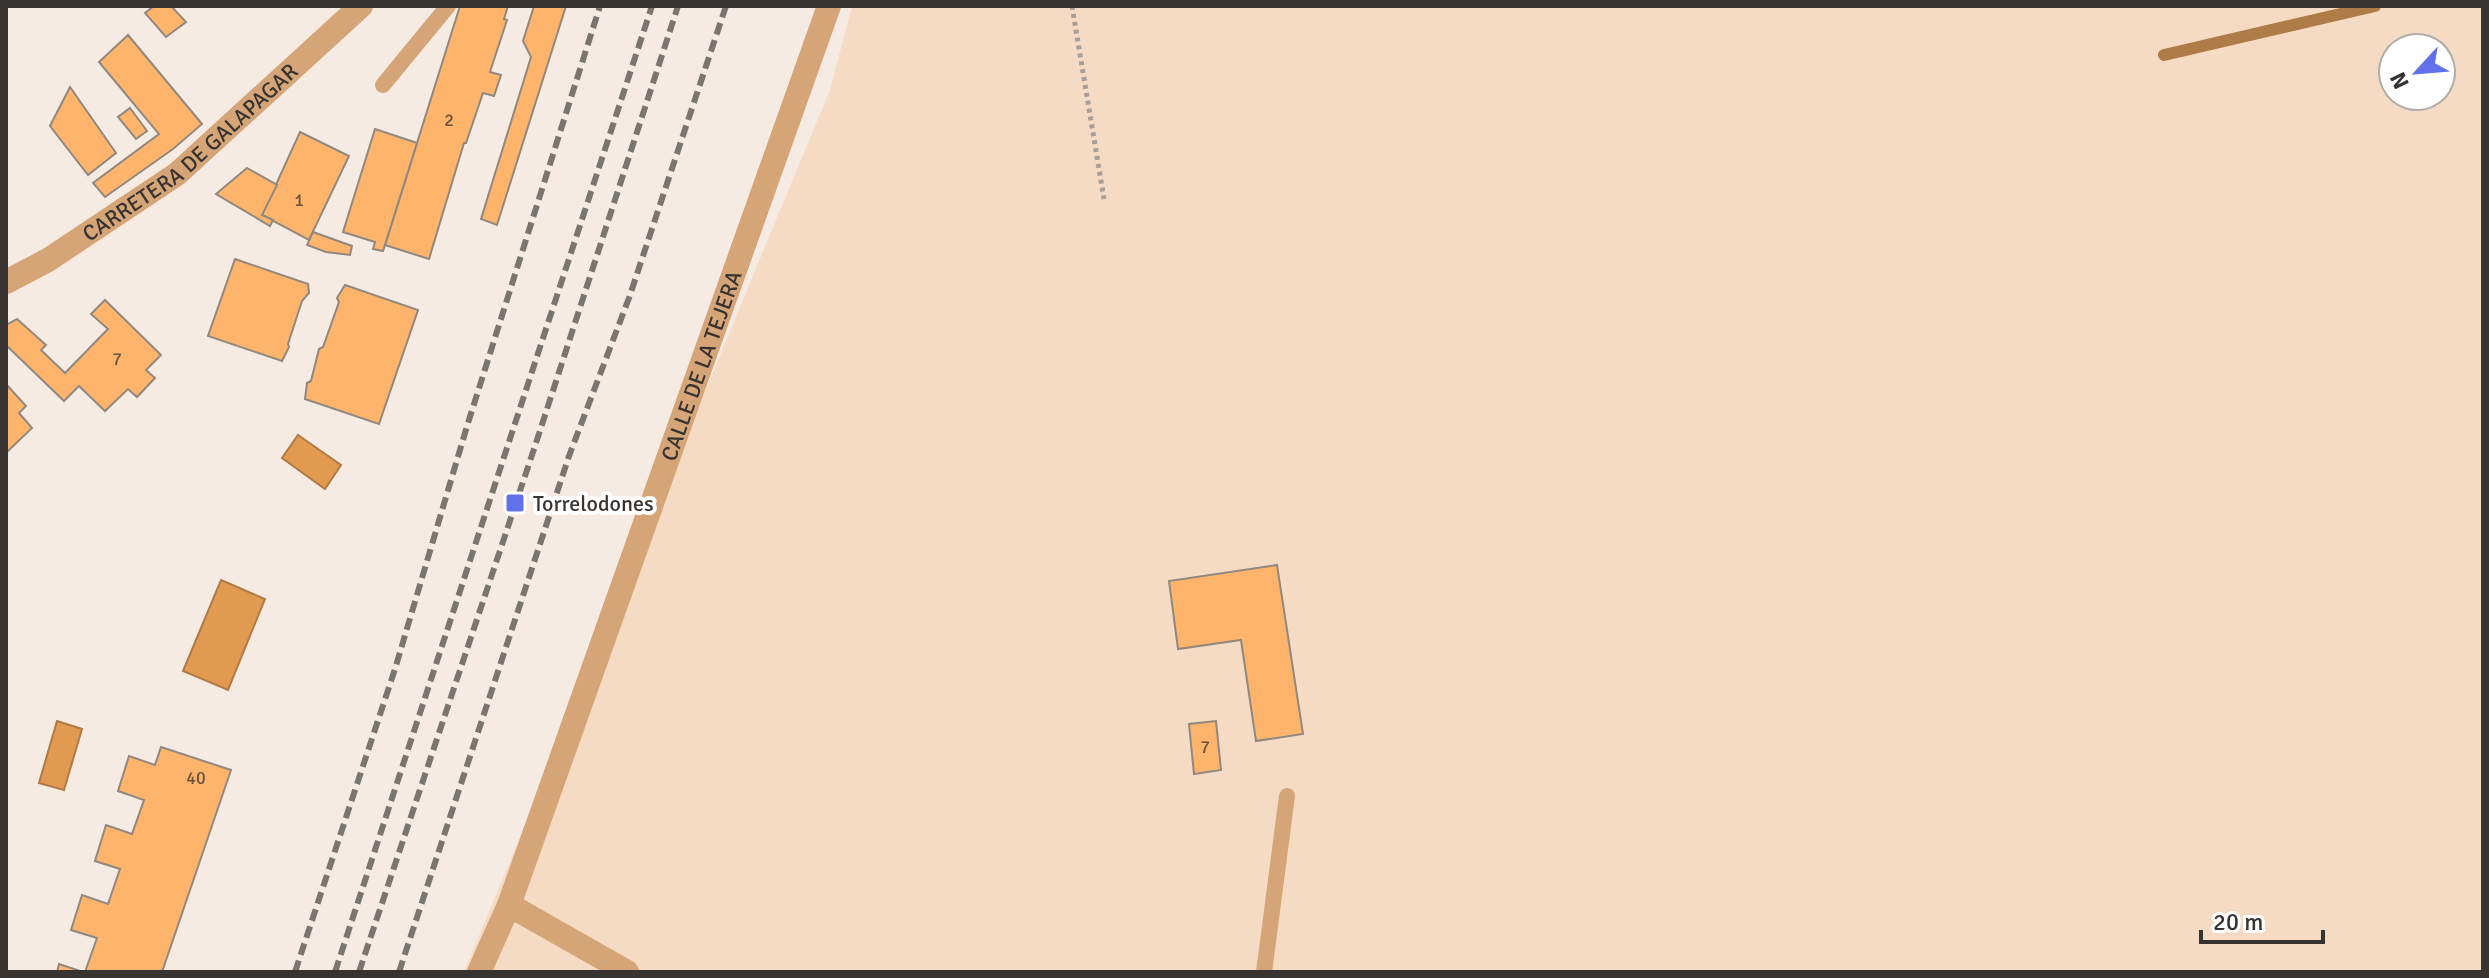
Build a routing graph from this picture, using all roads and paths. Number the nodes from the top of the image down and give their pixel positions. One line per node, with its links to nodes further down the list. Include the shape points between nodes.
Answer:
1 (361, 6): 7 (street, CARRETERA DE GALAPAGAR, via 177,174)
2 (448, 6): 5 (lane)
3 (829, 6): 9 (street, CALLE DE LA TEJERA)
4 (1072, 6): 6 (path)
5 (383, 85)
6 (1104, 199)
7 (6, 282)
8 (1287, 796): 12 (lane)
9 (509, 905): 10 (street, CALLE DE LA TEJERA); 11 (street)
10 (479, 972)
11 (627, 972)
12 (1264, 972)

